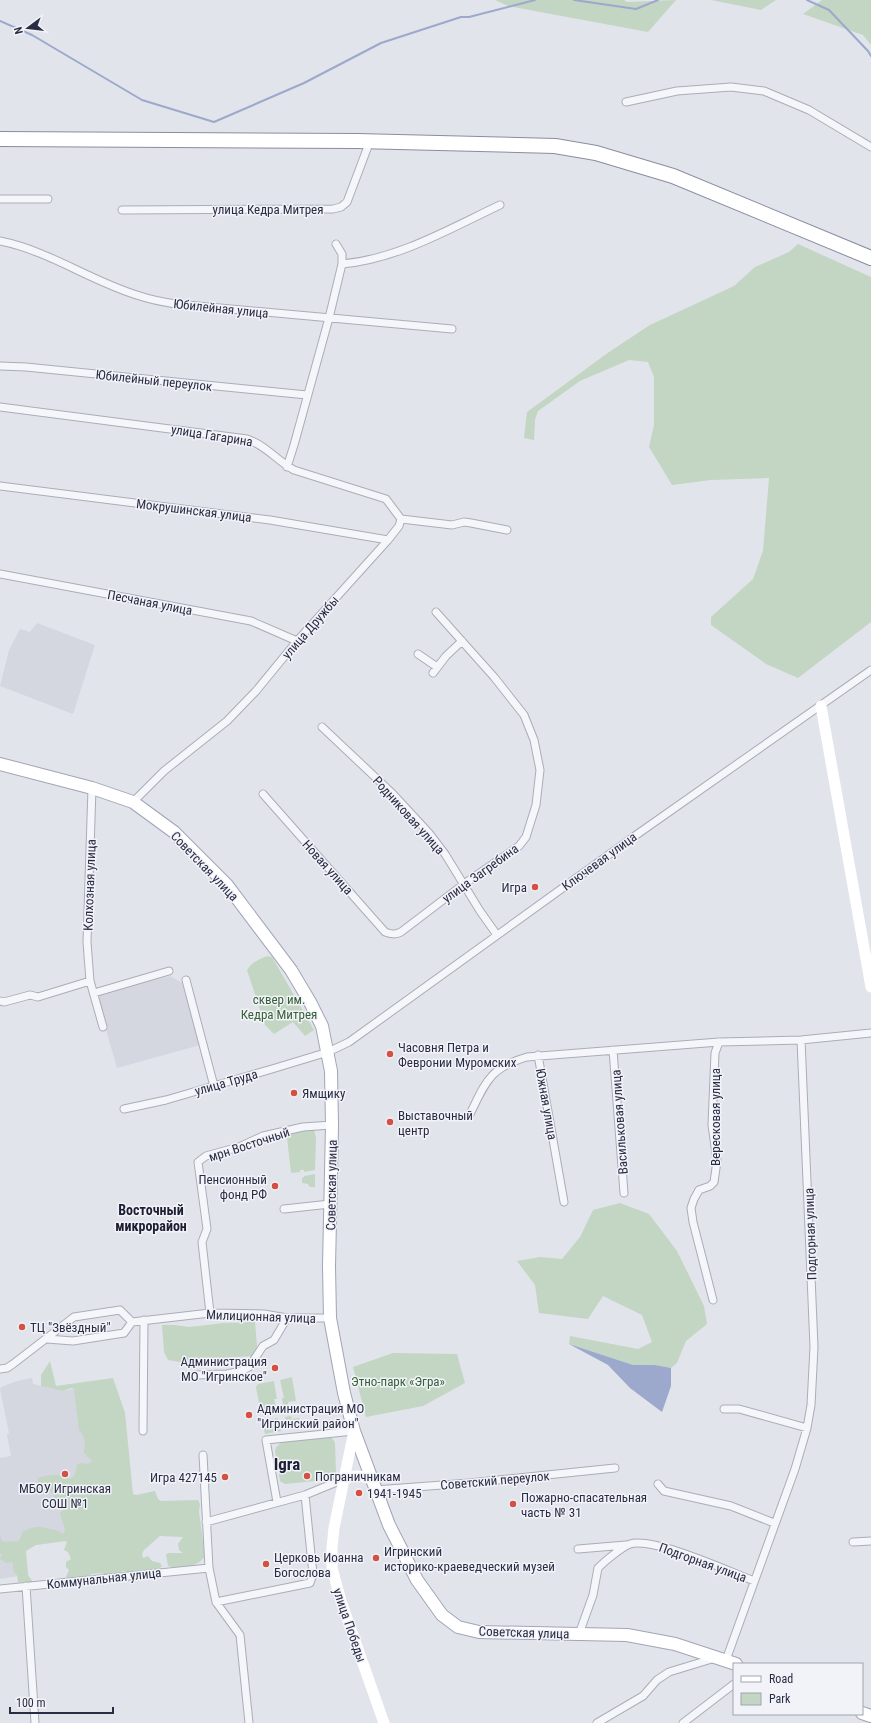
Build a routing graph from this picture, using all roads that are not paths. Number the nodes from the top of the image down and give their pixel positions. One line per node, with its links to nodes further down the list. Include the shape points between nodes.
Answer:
1 (626, 102): 4 (street, via 677,91 731,86 764,90 808,110)
2 (0, 139): 3 (highway)
3 (370, 141): 8 (street, улица Кедра Митрея, via 346,202 337,208); 11 (highway, via 555,146 596,153 673,176)
4 (871, 147)
5 (0, 198): 6 (street)
6 (48, 199)
7 (500, 206): 12 (street, via 403,250 369,261)
8 (122, 210)
9 (0, 241): 13 (street, Юбилейная улица, via 29,249 154,301)
10 (336, 244): 12 (street, via 342,254)
11 (871, 258)
12 (342, 264): 13 (street)
13 (329, 318): 14 (street, Юбилейная улица); 16 (street)
14 (452, 329)
15 (0, 366): 16 (street, Юбилейный переулок)
16 (307, 395): 18 (street)
17 (0, 406): 18 (street, улица Гагарина, via 247,438 259,443)
18 (287, 466): 20 (street, улица Гагарина, via 386,499)
19 (0, 486): 22 (street, Мокрушинская улица, via 270,520)
20 (402, 519): 21 (street, via 452,526 464,522); 22 (street, улица Дружбы)
21 (508, 530)
22 (388, 540): 25 (street, улица Дружбы)
23 (0, 574): 25 (street, Песчаная улица, via 251,621)
24 (436, 612): 26 (street, улица Загребина)
25 (297, 641): 34 (street, улица Дружбы, via 256,691 227,721 164,771)
26 (462, 641): 27 (street, via 435,670); 35 (street, улица Загребина, via 524,715 534,740 540,770 536,805 526,837 519,846)
27 (418, 654)
28 (871, 670): 29 (street, Ключевая улица)
29 (821, 706): 37 (street, Ключевая улица); 41 (main road)
30 (322, 727): 35 (street, Родниковая улица, via 393,794 429,833)
31 (0, 764): 32 (main road, Советская улица)
32 (92, 788): 34 (main road, Советская улица); 40 (street, Колхозная улица, via 87,942)
33 (263, 794): 36 (street, Новая улица, via 385,932)
34 (133, 802): 49 (main road, Советская улица, via 174,832 227,885 291,970 322,1026)
35 (464, 884): 36 (street, улица Загребина); 37 (street, Родниковая улица)
36 (396, 934)
37 (497, 935): 49 (street, Ключевая улица, via 350,1042)
38 (169, 971): 42 (street)
39 (186, 980): 51 (street)
40 (90, 981): 42 (street, Колхозная улица); 43 (street, via 38,997 30,995)
41 (871, 987)
42 (94, 993): 44 (street, Колхозная улица)
43 (0, 1001)
44 (103, 1027)
45 (871, 1033): 46 (street)
46 (801, 1040): 47 (street); 69 (street, Подгорная улица, via 814,1347 813,1384)
47 (719, 1042): 48 (street); 59 (street, Вересковая улица, via 715,1053 713,1093 712,1125 717,1161 714,1182 700,1190 691,1208)
48 (613, 1050): 50 (street); 55 (street, Васильковая улица)
49 (328, 1052): 51 (street, улица Труда); 54 (main road, Советская улица)
50 (538, 1055): 53 (street, Южная улица, via 512,1062 492,1074); 56 (street, Южная улица)
51 (214, 1086): 52 (street, улица Труда)
52 (124, 1109)
53 (469, 1116)
54 (332, 1125): 57 (main road, Советская улица); 60 (street, мрн Восточный, via 303,1127 263,1136 239,1147 206,1156 198,1162 207,1229 202,1242)
55 (624, 1193)
56 (564, 1202)
57 (330, 1204): 58 (street); 62 (main road, Советская улица)
58 (284, 1209)
59 (714, 1300)
60 (210, 1312): 61 (street, Милиционная улица, via 264,1314); 63 (street, Милиционная улица)
61 (288, 1318): 62 (street, Милиционная улица); 67 (street, via 274,1340 263,1346 249,1367 226,1374)
62 (330, 1318): 71 (main road, Советская улица)
63 (144, 1320): 64 (street, Милиционная улица); 70 (street)
64 (132, 1322): 65 (street, via 124,1333 73,1341); 65 (street, via 120,1310 74,1317)
65 (47, 1339): 66 (street, via 7,1368)
66 (0, 1368)
67 (195, 1375)
68 (724, 1409): 69 (street, via 740,1409)
69 (807, 1428): 80 (street, Подгорная улица, via 795,1469)
70 (143, 1431)
71 (354, 1431): 74 (main road, улица Победы); 75 (main road, Советская улица); 78 (street, via 266,1440)
72 (203, 1455): 79 (street)
73 (615, 1468): 75 (street, Советский переулок, via 469,1483)
74 (344, 1479): 75 (main road, via 362,1476); 77 (street); 95 (main road, улица Победы, via 334,1535 332,1568)
75 (373, 1484): 90 (main road, Советская улица, via 406,1560 435,1607 449,1621 479,1632)
76 (658, 1484): 80 (street, via 664,1491 730,1506)
77 (305, 1495): 78 (street); 89 (street, via 313,1574 310,1583)
78 (277, 1502): 79 (street)
79 (206, 1522): 85 (street)
80 (774, 1523): 86 (street, Подгорная улица)
81 (871, 1541): 82 (street)
82 (853, 1542)
83 (628, 1545): 84 (street); 86 (street, Подгорная улица, via 652,1544); 90 (street, Советская улица, via 598,1568 593,1595)
84 (578, 1549)
85 (209, 1568): 87 (street, Коммунальная улица); 89 (street)
86 (754, 1581): 91 (street, Подгорная улица)
87 (26, 1586): 88 (street, Коммунальная улица); 93 (street)
88 (0, 1589)
89 (216, 1602): 94 (street, via 240,1635)
90 (579, 1634): 91 (main road, Советская улица, via 634,1636 675,1644)
91 (727, 1661): 96 (street, via 669,1672 657,1680 643,1696)
92 (733, 1685): 97 (street)
93 (35, 1723)
94 (249, 1723)
95 (384, 1723)
96 (597, 1723)
97 (683, 1723)

